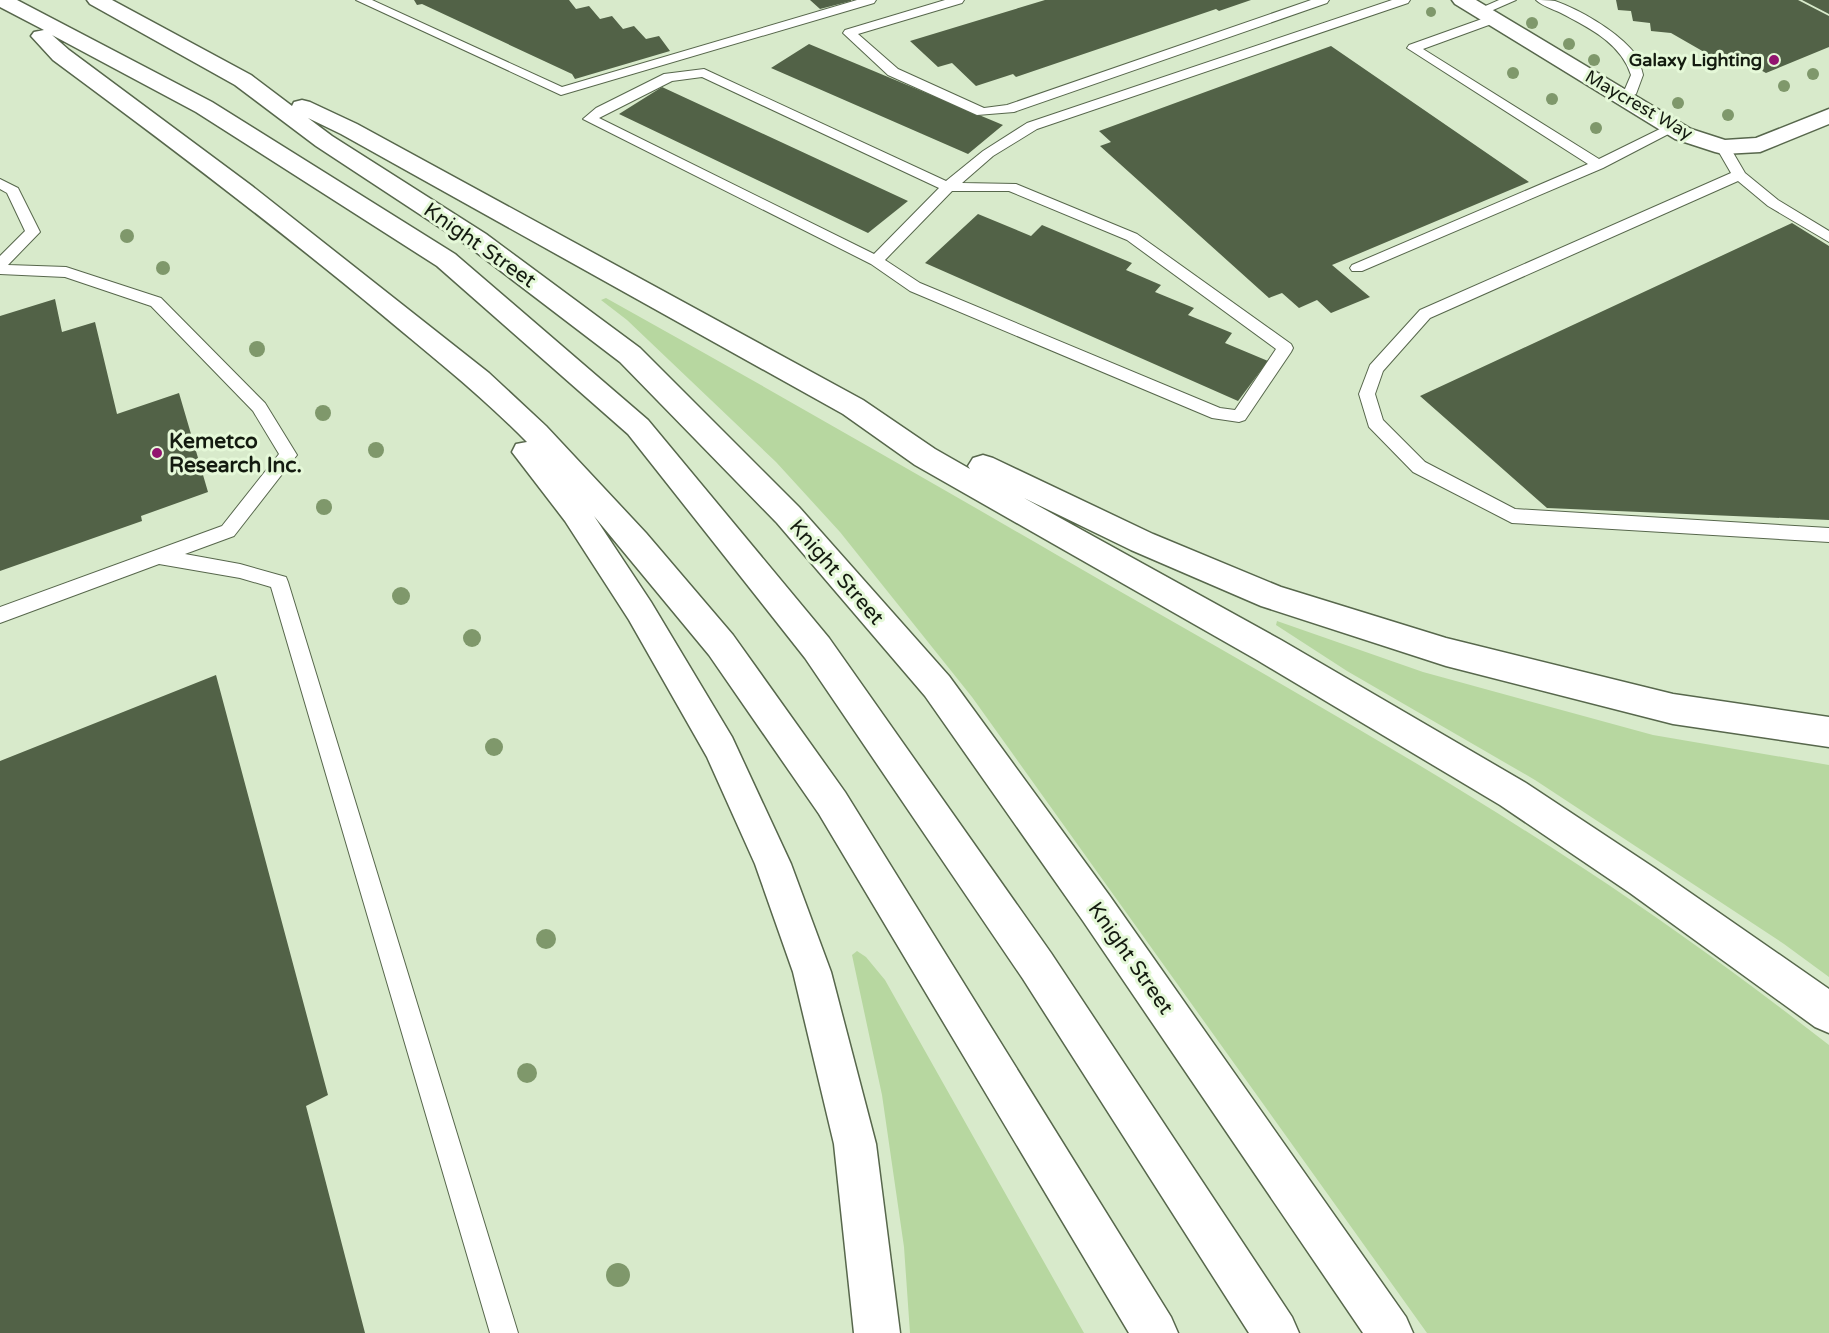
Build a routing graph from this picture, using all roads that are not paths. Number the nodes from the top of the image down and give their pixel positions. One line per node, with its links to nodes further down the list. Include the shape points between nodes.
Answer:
1 (97, 0): 11 (main road, Knight Street)
2 (362, 0): 3 (lane, via 561,91)
3 (870, 0)
4 (958, 0): 5 (lane, via 849,33 893,72 982,112 1009,110)
5 (1323, 0)
6 (1404, 0): 19 (lane, via 1032,126 1007,139)
7 (1510, 0): 10 (lane)
8 (1542, 0): 12 (lane, via 1611,39 1629,54 1637,75 1631,91)
9 (3, 1): 25 (main road, via 61,55 244,191); 35 (main road, Knight Street, via 204,107 446,260 638,427 817,648 1037,966)
10 (1478, 10): 12 (main road, Maycrest Way); 16 (lane, via 1413,48)
11 (243, 80): 26 (main road, via 349,129); 36 (main road, Knight Street, via 324,141 477,240 630,355 788,515 938,686)
12 (1622, 98): 14 (main road, Maycrest Way)
13 (1829, 116): 15 (main road, Maycrest Way, via 1760,145)
14 (1673, 128): 15 (main road, Maycrest Way); 16 (lane)
15 (1723, 147): 17 (lane)
16 (1598, 165): 23 (lane)
17 (1739, 175): 20 (lane, via 1773,203); 27 (lane, via 1425,314 1376,369 1367,394 1375,423 1419,467 1512,516)
18 (0, 183): 22 (lane, via 13,191 33,232)
19 (946, 187): 21 (lane); 21 (lane, via 704,73 669,77 590,119); 21 (lane, via 1011,187 1132,237 1285,348 1239,416 1218,414 915,287)
20 (1829, 237)
21 (876, 261)
22 (0, 264)
23 (1357, 268)
24 (0, 269): 28 (lane, via 66,272 156,302 259,407 288,455 228,531)
25 (479, 380): 33 (main road, via 524,449 576,513 640,610 720,748 773,864 812,972 855,1144); 34 (main road, via 536,433 635,541 734,664 832,803)
26 (853, 407): 30 (main road, via 1142,542 1283,600 1446,652 1673,709); 31 (main road, via 925,457 1269,650 1513,794)
27 (1829, 535)
28 (160, 557): 29 (lane); 32 (lane, via 279,582)
29 (0, 615)
30 (1829, 732)
31 (1829, 1013)
32 (504, 1333)
33 (877, 1333)
34 (1155, 1333)
35 (1276, 1333)
36 (1390, 1333)

